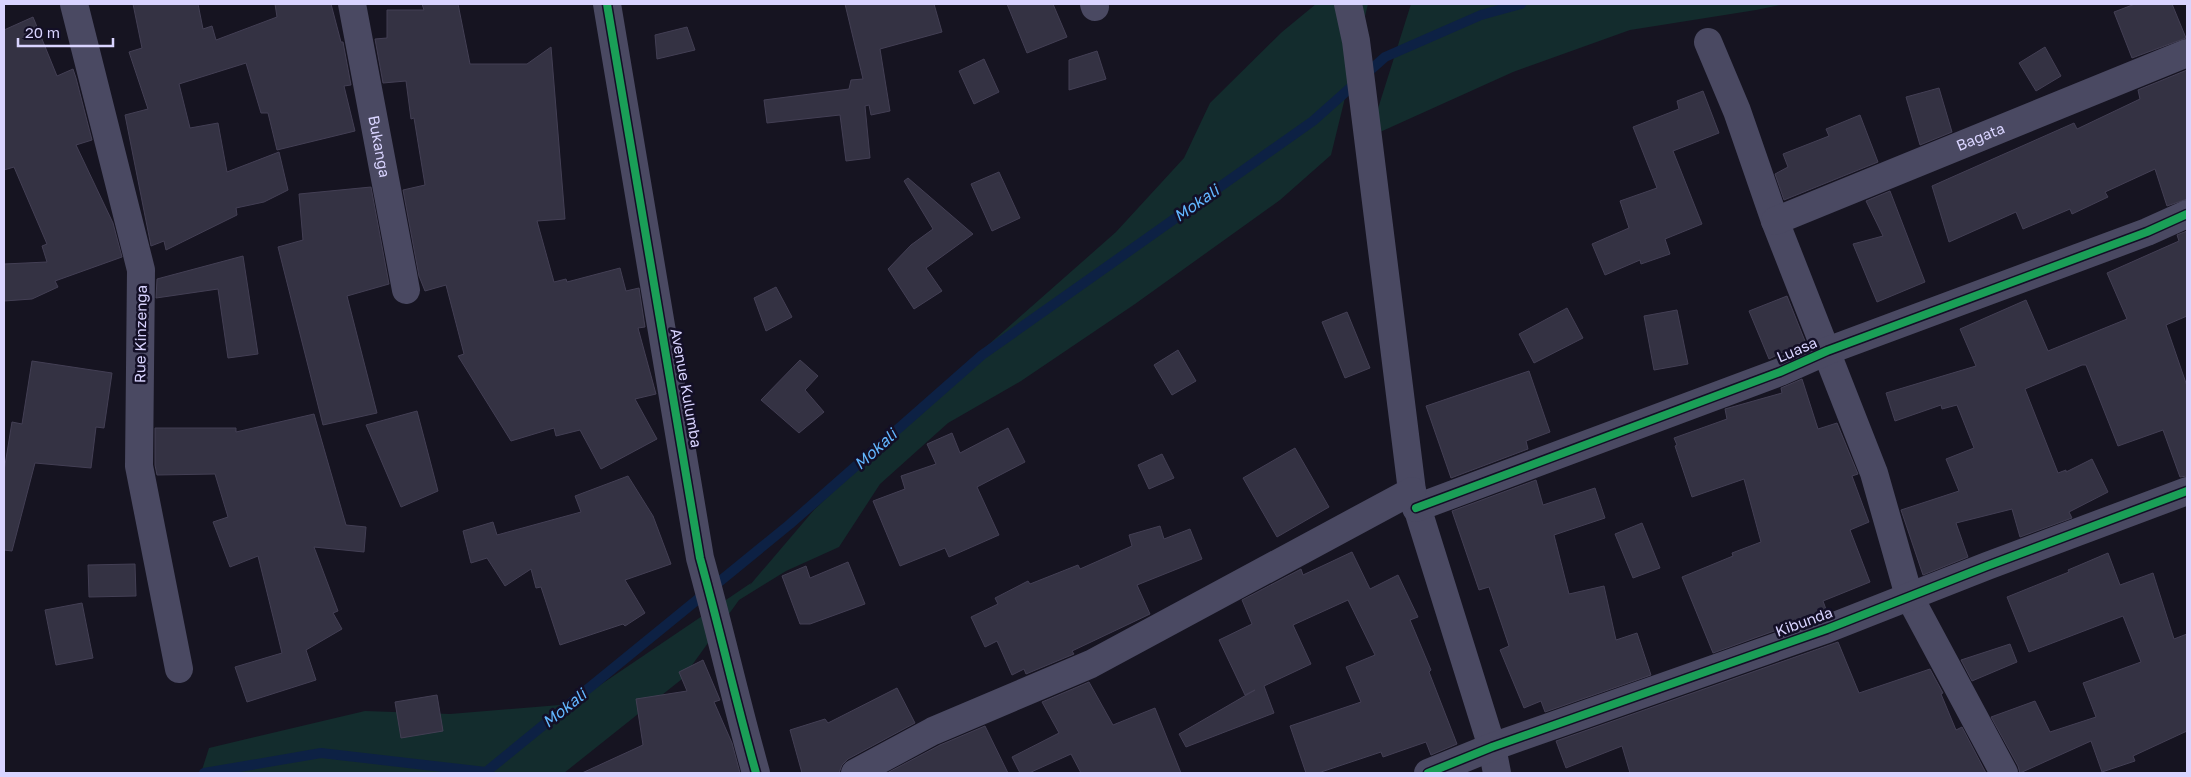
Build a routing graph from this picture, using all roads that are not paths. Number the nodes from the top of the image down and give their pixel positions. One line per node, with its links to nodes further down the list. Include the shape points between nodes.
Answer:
1 (74, 4): 14 (street, Rue Kinzenga, via 141,270 139,466)
2 (352, 4): 9 (street, Bukanga)
3 (607, 4): 16 (street, Avenue Kulumba, via 700,558)
4 (1348, 4): 12 (street, via 1356,41)
5 (1708, 42): 8 (street, via 1737,111)
6 (2187, 53): 8 (street, Bagata)
7 (2187, 214): 10 (street, Luasa)
8 (1775, 221): 10 (street)
9 (406, 290)
10 (1827, 352): 12 (street, Luasa, via 1780,372); 13 (street, via 1874,473)
11 (2187, 492): 13 (street, Kibunda)
12 (1414, 499): 15 (street); 17 (street, Luasa, via 1091,664 933,731)
13 (1910, 596): 15 (street, Kibunda, via 1827,629); 20 (street)
14 (179, 669)
15 (1492, 747): 18 (street, Kibunda); 19 (street)
16 (756, 773)
17 (855, 773)
18 (1428, 773)
19 (1498, 773)
20 (2004, 773)

